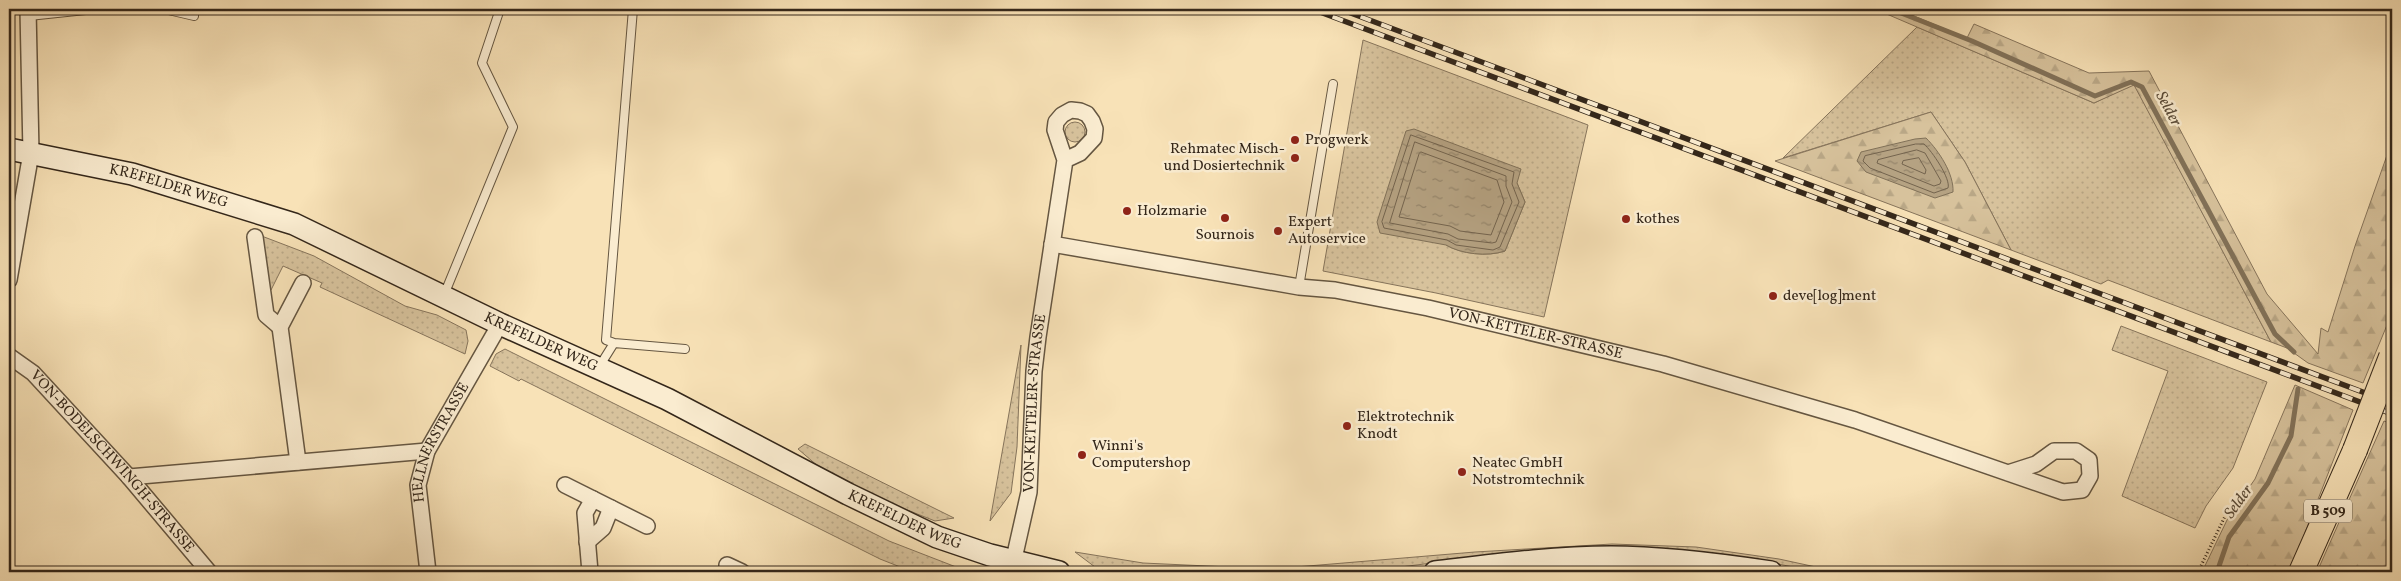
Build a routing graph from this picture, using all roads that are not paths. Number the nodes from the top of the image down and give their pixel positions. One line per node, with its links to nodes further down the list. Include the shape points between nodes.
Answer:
1 (95, 9): 5 (lane)
2 (164, 9): 6 (lane)
3 (500, 9): 16 (lane, via 482,63 514,127)
4 (633, 9): 19 (lane, via 606,340)
5 (29, 12): 9 (street)
6 (194, 16)
7 (1333, 84): 15 (lane)
8 (9, 149): 9 (street, KREFELDER WEG)
9 (31, 153): 13 (street); 16 (street, KREFELDER WEG, via 132,174 294,224)
10 (1065, 160): 12 (street, VON-KETTELER-STRASSE)
11 (255, 236): 18 (street, via 266,315)
12 (1052, 244): 15 (street, VON-KETTELER-STRASSE); 34 (street, VON-KETTELER-STRASSE, via 1034,371 1031,478)
13 (9, 280)
14 (303, 283): 18 (street)
15 (1300, 287): 26 (street, VON-KETTELER-STRASSE, via 1334,290 1428,308 1663,364 1855,420)
16 (443, 297): 17 (street, KREFELDER WEG)
17 (500, 324): 23 (street, KREFELDER WEG); 24 (street, HELLNERSTRASSE)
18 (280, 327): 25 (street)
19 (614, 344): 20 (lane); 23 (lane)
20 (685, 349)
21 (2392, 355): 42 (main road, B 509, bridge, via 2355,450)
22 (9, 356): 27 (street, VON-BODELSCHWINGH-STRASSE, via 32,373)
23 (599, 367): 34 (street, KREFELDER WEG, via 937,537)
24 (427, 451): 25 (street); 36 (street, HELLNERSTRASSE, via 418,485)
25 (298, 462): 27 (street)
26 (2008, 473): 26 (street, VON-KETTELER-STRASSE, via 2063,492 2082,490 2090,476 2089,460 2076,451 2054,451 2036,464)
27 (129, 477): 35 (street, VON-BODELSCHWINGH-STRASSE)
28 (565, 485): 29 (street)
29 (593, 499): 30 (street); 32 (street, via 585,513)
30 (611, 508): 31 (street); 32 (street, via 603,528)
31 (647, 526)
32 (587, 542): 37 (street)
33 (727, 565): 38 (street)
34 (1013, 567): 39 (street, KREFELDER WEG)
35 (209, 572)
36 (428, 572)
37 (590, 572)
38 (742, 572)
39 (1059, 572)
40 (1435, 572): 41 (street, via 1612,557 1723,564)
41 (1771, 572)
42 (2301, 572)

